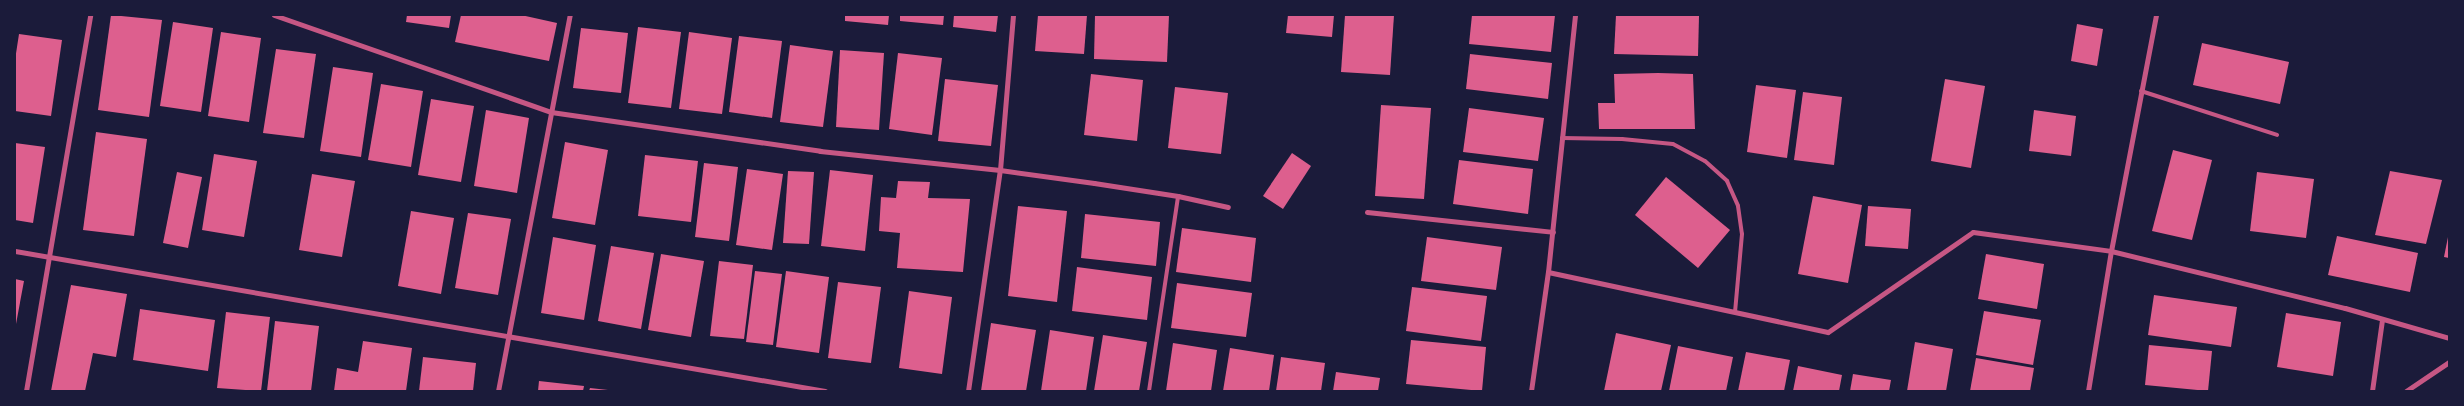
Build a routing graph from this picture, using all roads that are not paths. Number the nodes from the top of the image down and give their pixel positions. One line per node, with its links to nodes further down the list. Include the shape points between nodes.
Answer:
1 (90, 15): 18 (street)
2 (274, 15): 8 (street)
3 (570, 15): 8 (street)
4 (1013, 15): 11 (street)
5 (1575, 15): 10 (street)
6 (2156, 15): 7 (street)
7 (2141, 91): 9 (lane); 17 (street)
8 (551, 112): 11 (street, via 820,151); 22 (street)
9 (2277, 135)
10 (1562, 138): 15 (street); 20 (lane, via 1674,144 1705,162 1727,181 1738,206 1742,234)
11 (1000, 170): 12 (street); 28 (street)
12 (1178, 196): 13 (street); 29 (lane)
13 (1228, 207)
14 (1366, 212): 15 (street)
15 (1553, 232): 19 (street)
16 (15, 251): 18 (street)
17 (2110, 251): 20 (street, via 1973,232 1828,332); 21 (street, via 2345,308); 31 (street)
18 (48, 256): 22 (street); 25 (street)
19 (1548, 272): 20 (street); 30 (street)
20 (1735, 312)
21 (2382, 320): 23 (street); 32 (street)
22 (508, 337): 26 (street); 27 (street)
23 (2449, 338)
24 (2449, 362): 33 (street)
25 (26, 391)
26 (498, 391)
27 (825, 391)
28 (968, 391)
29 (1149, 391)
30 (1530, 391)
31 (2088, 391)
32 (2372, 391)
33 (2406, 391)

